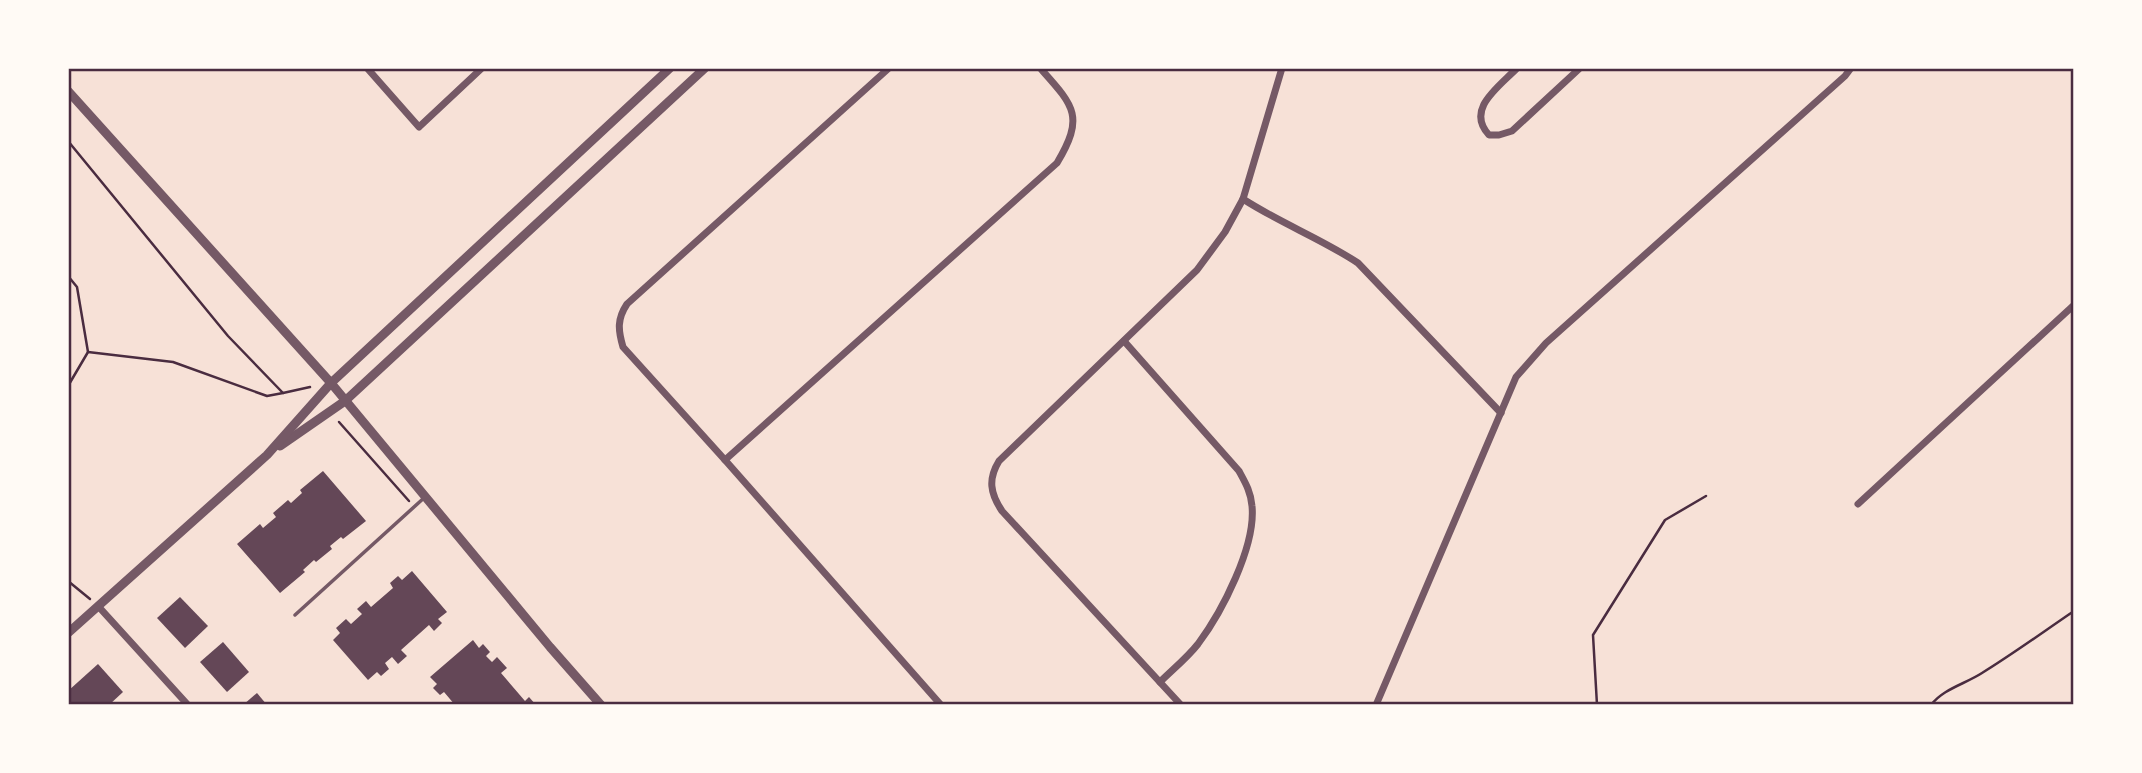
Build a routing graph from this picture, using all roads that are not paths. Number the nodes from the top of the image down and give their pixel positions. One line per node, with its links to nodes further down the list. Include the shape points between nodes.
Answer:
1 (367, 68): 2 (street, via 419,127)
2 (482, 68)
3 (670, 68): 15 (street)
4 (705, 68): 16 (street)
5 (889, 68): 19 (street, via 619,316 623,347)
6 (1040, 68): 19 (street, via 1072,109 1070,141 1057,163)
7 (1282, 68): 12 (street)
8 (1517, 68): 9 (street, via 1482,105 1481,126 1489,135 1511,131)
9 (1580, 68)
10 (1851, 68): 17 (street, via 1546,343 1516,377)
11 (68, 91): 15 (street)
12 (1243, 199): 14 (street, via 1197,270); 17 (street, via 1358,263)
13 (2074, 305): 21 (street)
14 (1124, 341): 25 (street, via 1238,471 1249,488 1252,505 1252,524 1240,568 1218,613 1196,646); 25 (street, via 999,461 990,482 1002,511)
15 (331, 383): 16 (street); 18 (street)
16 (345, 401): 18 (street); 20 (street)
17 (1501, 413): 30 (street)
18 (267, 455): 22 (street)
19 (725, 460): 28 (street)
20 (425, 497): 23 (lane); 27 (street)
21 (1858, 504)
22 (98, 606): 24 (street); 26 (street)
23 (295, 615)
24 (68, 633)
25 (1160, 682): 29 (street)
26 (188, 705)
27 (601, 705)
28 (940, 705)
29 (1181, 705)
30 (1376, 705)

